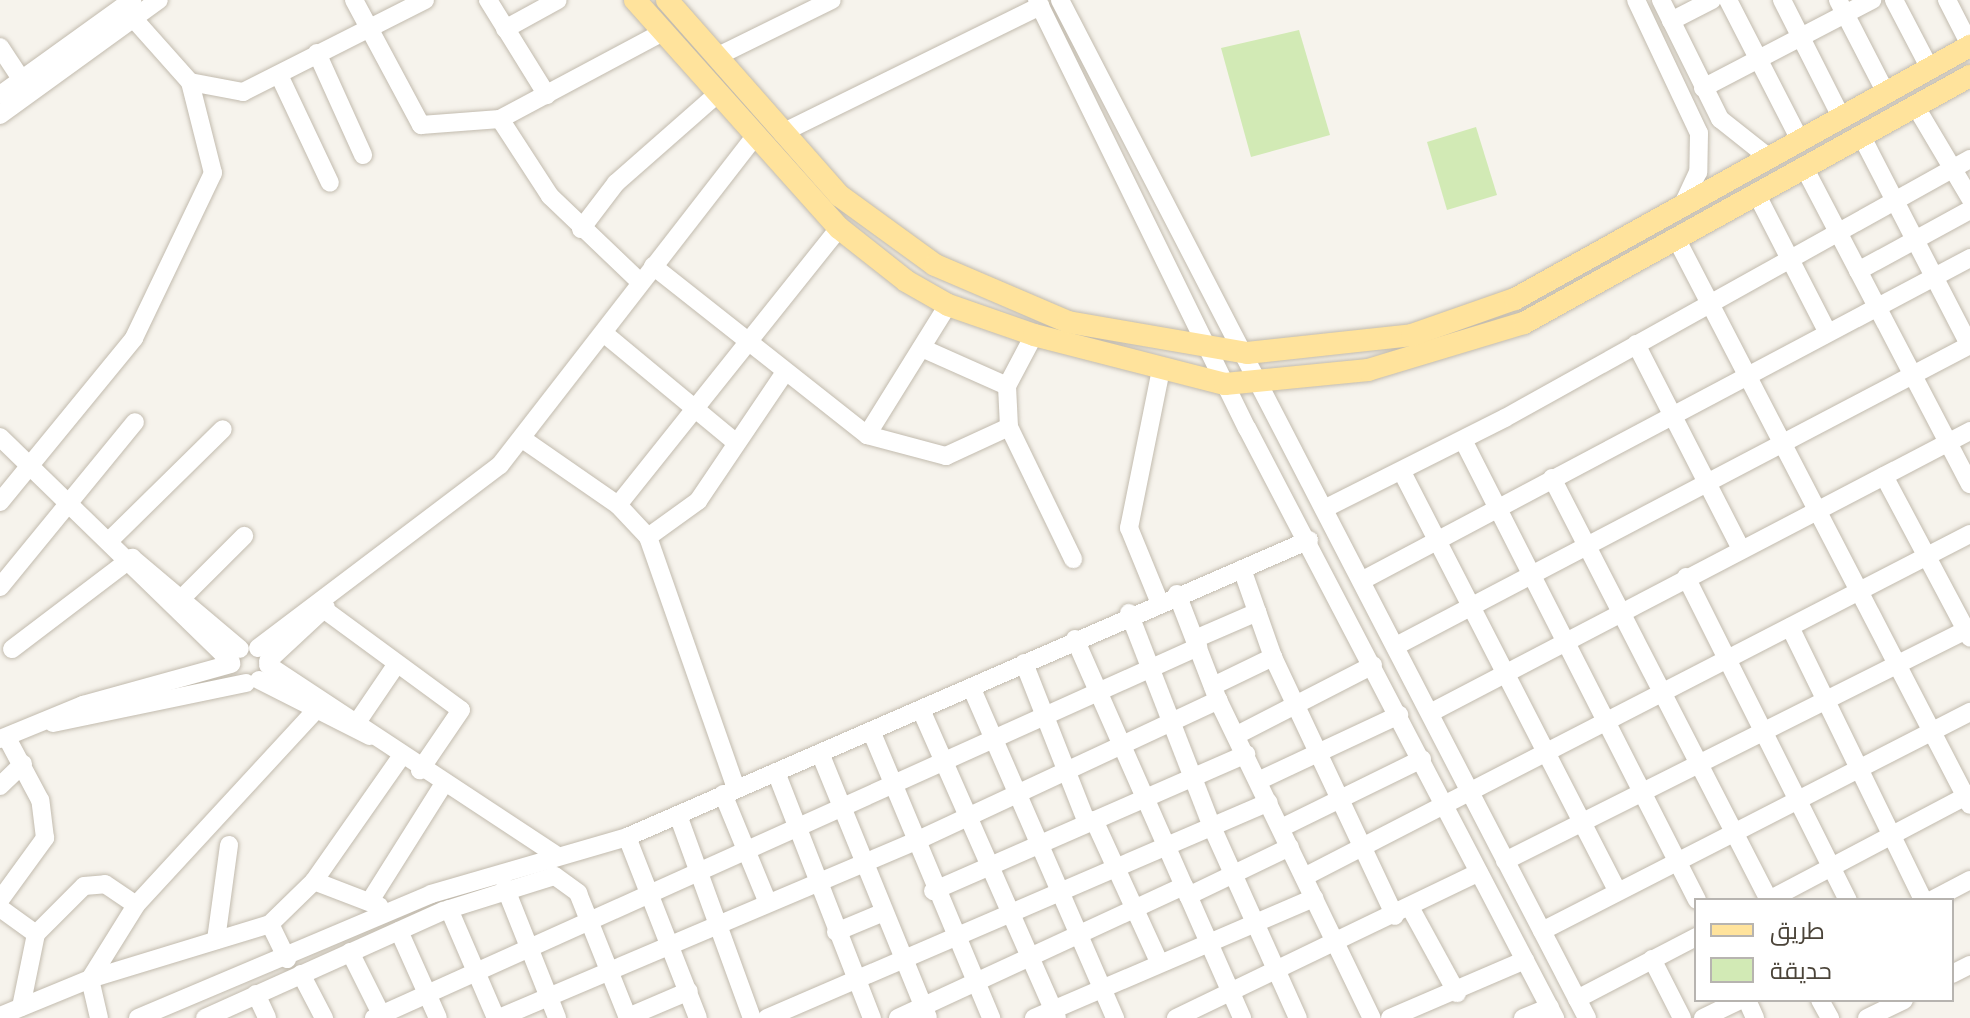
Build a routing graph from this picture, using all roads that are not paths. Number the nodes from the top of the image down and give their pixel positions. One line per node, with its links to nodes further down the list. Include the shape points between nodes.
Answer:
1 (159, 0): 20 (street)
2 (354, 0): 22 (street)
3 (425, 0): 22 (street)
4 (488, 0): 23 (street)
5 (558, 0): 23 (street)
6 (635, 0): 24 (main road)
7 (667, 0): 29 (main road)
8 (832, 0): 29 (street)
9 (1060, 0): 83 (street)
10 (1636, 0): 50 (street, via 1694,115)
11 (1661, 0): 21 (street)
12 (1712, 0): 21 (street)
13 (1728, 0): 30 (street)
14 (1782, 0): 25 (street)
15 (1872, 0): 19 (street)
16 (1894, 0): 31 (street)
17 (1947, 0): 26 (street)
18 (1038, 3): 46 (street); 82 (street)
19 (1842, 7): 25 (street); 37 (street)
20 (132, 9): 34 (street); 35 (street)
21 (1671, 21): 36 (street)
22 (368, 28): 28 (street); 44 (street, via 421,125)
23 (505, 29): 39 (street)
24 (663, 32): 39 (street); 40 (main road)
25 (1800, 36): 30 (street); 43 (street)
26 (1970, 46): 31 (main road)
27 (0, 47): 35 (street)
28 (317, 53): 32 (street); 51 (street)
29 (716, 57): 46 (main road)
30 (1758, 58): 36 (street); 49 (street)
31 (1930, 69): 37 (main road)
32 (279, 75): 34 (street, via 243,92); 55 (street)
33 (1970, 76): 41 (main road)
34 (190, 82): 104 (street, via 213,160 208,184 134,338)
35 (27, 87): 38 (street); 42 (street)
36 (1703, 88): 45 (street)
37 (1886, 93): 43 (main road)
38 (0, 95)
39 (547, 95): 44 (street)
40 (716, 95): 48 (main road); 62 (street, via 616,183)
41 (1916, 107): 47 (main road); 53 (street)
42 (0, 115)
43 (1841, 117): 49 (main road)
44 (500, 119): 62 (street, via 530,170)
45 (1731, 132): 50 (street); 52 (street)
46 (782, 133): 82 (main road, via 840,196 948,272 1068,322)
47 (1862, 137): 54 (main road); 58 (street)
48 (754, 138): 61 (main road); 68 (street)
49 (1800, 140): 52 (main road)
50 (1701, 151): 59 (street)
51 (363, 155)
52 (1768, 157): 59 (main road)
53 (1962, 164): 57 (street); 58 (street)
54 (1804, 167): 56 (main road); 63 (street)
55 (330, 183)
56 (1756, 193): 65 (main road); 67 (street)
57 (1970, 198)
58 (1899, 201): 63 (street); 64 (street)
59 (1681, 209): 83 (main road, via 1572,272 1465,319 1359,345)
60 (1970, 210): 64 (street)
61 (839, 228): 73 (main road); 78 (street)
62 (581, 229): 71 (street)
63 (1839, 235): 67 (street); 69 (street)
64 (1918, 239): 69 (street); 70 (street)
65 (1677, 240): 72 (street); 89 (main road, via 1572,300 1473,343)
66 (1970, 258): 70 (street)
67 (1790, 261): 72 (street); 75 (street)
68 (653, 266): 71 (street); 78 (street)
69 (1858, 271): 74 (street)
70 (1937, 277): 74 (street); 80 (street)
71 (639, 281): 76 (street)
72 (1711, 303): 79 (street); 86 (street)
73 (948, 305): 77 (main road); 81 (street)
74 (1878, 306): 75 (street); 87 (street)
75 (1827, 331): 86 (street)
76 (606, 335): 91 (street); 99 (street)
77 (1034, 335): 84 (main road); 90 (street)
78 (751, 340): 85 (street); 91 (street)
79 (1636, 344): 92 (street); 100 (street)
80 (1970, 345): 87 (street)
81 (924, 349): 90 (street); 97 (street)
82 (1210, 349): 83 (main road); 88 (street)
83 (1247, 353): 89 (street)
84 (1161, 370): 88 (main road); 132 (street, via 1129,528)
85 (785, 372): 97 (street); 101 (street)
86 (1747, 375): 92 (street); 102 (street)
87 (1911, 375): 102 (street); 103 (street)
88 (1225, 384): 89 (main road); 120 (street)
89 (1262, 385): 114 (street)
90 (1007, 386): 94 (street)
91 (693, 403): 101 (street); 112 (street)
92 (1672, 415): 107 (street); 108 (street)
93 (135, 422): 110 (street)
94 (1009, 427): 97 (street, via 946,456); 125 (street)
95 (223, 429): 123 (street)
96 (1970, 431): 103 (street)
97 (867, 435)
98 (0, 437): 104 (street)
99 (524, 440): 112 (street); 134 (street, via 470,492)
100 (1463, 440): 105 (street); 113 (street)
101 (734, 441): 118 (street, via 698,501)
102 (1781, 441): 108 (street); 115 (street)
103 (1947, 443): 106 (street); 109 (street)
104 (30, 465): 110 (street); 111 (street)
105 (1402, 472): 114 (street); 119 (street)
106 (1884, 476): 115 (street); 124 (street)
107 (1552, 478): 113 (street); 121 (street)
108 (1706, 482): 121 (street); 122 (street)
109 (1970, 484)
110 (72, 501): 123 (street); 130 (street)
111 (0, 502)
112 (618, 505): 118 (street)
113 (1499, 506): 119 (street); 127 (street)
114 (1326, 508): 129 (street)
115 (1817, 510): 122 (street); 131 (street)
116 (1970, 534): 124 (street)
117 (244, 536): 133 (street)
118 (648, 537): 196 (street)
119 (1437, 538): 129 (street); 135 (street)
120 (1309, 540): 126 (street); 152 (street)
121 (1588, 544): 127 (street); 137 (street)
122 (1740, 547): 128 (street)
123 (123, 553): 133 (street); 145 (street); 149 (street)
124 (1927, 556): 131 (street); 140 (street)
125 (1073, 559)
126 (1242, 569): 132 (street); 136 (street)
127 (1534, 573): 135 (street); 142 (street)
128 (1686, 577): 137 (street); 147 (street)
129 (1363, 580): 144 (street)
130 (0, 587)
131 (1860, 592): 139 (street); 150 (street)
132 (1168, 597): 138 (street); 143 (street)
133 (182, 598): 149 (street)
134 (325, 603): 149 (street); 151 (street)
135 (1473, 605): 144 (street); 154 (street)
136 (1257, 612): 143 (street); 146 (street)
137 (1622, 612): 142 (street); 156 (street)
138 (1129, 613): 141 (street); 153 (street)
139 (1790, 627): 147 (street); 159 (street)
140 (1969, 632): 150 (street)
141 (1075, 639): 148 (street); 158 (street)
142 (1567, 640): 154 (street); 168 (street)
143 (1197, 643): 153 (street); 157 (street)
144 (1396, 646): 164 (street)
145 (12, 649)
146 (1273, 657): 157 (street); 160 (street)
147 (1725, 660): 156 (street); 171 (street)
148 (1024, 663): 155 (street); 166 (street)
149 (250, 664): 161 (street); 167 (street); 175 (street, via 83,705)
150 (1897, 664): 159 (street); 170 (street)
151 (396, 665): 167 (street); 188 (street, via 463,713)
152 (1373, 665): 160 (street); 165 (street)
153 (1149, 669): 158 (street); 169 (street)
154 (1508, 670): 164 (street); 178 (street)
155 (972, 689): 162 (street); 176 (street)
156 (1663, 691): 168 (street); 184 (street)
157 (1215, 693): 169 (street); 173 (street)
158 (1098, 694): 166 (street); 177 (street)
159 (1825, 701): 171 (street); 187 (street)
160 (1295, 704): 173 (street); 180 (street)
161 (316, 710): 174 (street); 254 (street)
162 (922, 712): 172 (street); 186 (street)
163 (1970, 712): 170 (street)
164 (1430, 713): 197 (street)
165 (1399, 715): 180 (street); 183 (street)
166 (1045, 719): 176 (street); 189 (street)
167 (358, 721): 174 (street)
168 (1606, 721): 178 (street); 199 (street)
169 (1169, 723): 177 (street); 191 (street)
170 (1932, 731): 187 (street); 201 (street)
171 (1763, 732): 184 (street); 203 (street)
172 (872, 733): 179 (street); 195 (street)
173 (1237, 735): 181 (street)
174 (370, 736): 182 (street)
175 (4, 739): 185 (street)
176 (996, 743): 186 (street); 198 (street)
177 (1121, 746): 189 (street); 200 (street)
178 (1549, 750): 197 (street); 210 (street)
179 (820, 753): 190 (street); 206 (street)
180 (1318, 753): 192 (street); 202 (street)
181 (1246, 754): 191 (street); 192 (street)
182 (400, 758): 188 (street); 236 (street)
183 (1422, 759): 202 (street); 205 (street)
184 (1701, 762): 199 (street); 214 (street)
185 (23, 764): 194 (street); 251 (street, via 46,817 45,838)
186 (945, 765): 195 (street); 208 (street)
187 (1858, 768): 203 (street); 215 (street)
188 (420, 770): 193 (street)
189 (1067, 771): 198 (street); 209 (street)
190 (776, 772): 196 (street); 213 (street)
191 (1192, 776): 200 (street); 211 (street)
192 (1258, 781): 204 (street)
193 (443, 785): 224 (street); 252 (street)
194 (0, 786)
195 (895, 789): 206 (street); 217 (street)
196 (730, 791): 207 (street); 223 (street)
197 (1471, 792): 205 (street); 226 (street)
198 (1017, 793): 208 (street); 218 (street)
199 (1643, 793): 210 (street); 225 (street)
200 (1142, 797): 209 (street); 220 (street)
201 (1969, 798): 215 (street)
202 (1341, 799): 212 (street); 222 (street)
203 (1797, 800): 214 (street); 230 (street)
204 (1269, 802): 211 (street); 212 (street)
205 (1445, 805): 222 (street); 231 (street)
206 (844, 811): 213 (street); 227 (street)
207 (678, 815): 216 (street); 232 (street)
208 (966, 818): 217 (street); 228 (street)
209 (1091, 822): 218 (street); 229 (street)
210 (1584, 822): 226 (street); 241 (street)
211 (1212, 827): 220 (street); 233 (street)
212 (1281, 828): 221 (street)
213 (798, 830): 223 (street); 237 (street)
214 (1733, 831): 225 (street); 246 (street)
215 (1891, 836): 230 (street); 249 (street)
216 (627, 837): 224 (street); 243 (street)
217 (914, 842): 227 (street); 239 (street)
218 (1038, 844): 228 (street); 242 (street)
219 (229, 845): 273 (street)
220 (1167, 845): 229 (street); 240 (street)
221 (1290, 847): 233 (street); 234 (street)
222 (1363, 848): 234 (street); 260 (street)
223 (747, 852): 232 (street); 253 (street)
224 (556, 855): 257 (street)
225 (1677, 860): 241 (street); 245 (street)
226 (1505, 861): 267 (street)
227 (864, 862): 237 (street); 259 (street)
228 (988, 866): 239 (street); 261 (street)
229 (1116, 868): 242 (street); 258 (street)
230 (1831, 868): 247 (street); 248 (street)
231 (1479, 872): 260 (street); 281 (street)
232 (702, 873): 243 (street); 263 (street)
233 (1232, 876): 240 (street); 264 (street)
234 (1304, 877): 244 (street)
235 (1970, 880): 250 (street)
236 (314, 881): 252 (street); 265 (street)
237 (817, 882): 253 (street); 268 (street)
238 (505, 887): 256 (street); 262 (street, via 564,879); 278 (street)
239 (933, 891): 270 (street)
240 (1186, 891): 258 (street); 274 (street)
241 (1617, 891): 267 (street)
242 (1057, 895): 261 (street); 271 (street)
243 (653, 896): 262 (street); 275 (street)
244 (1314, 898): 264 (street); 276 (street)
245 (1696, 898)
246 (1768, 898)
247 (1773, 898)
248 (1847, 898)
249 (1922, 898)
250 (1936, 898)
251 (0, 900)
252 (370, 901): 257 (street)
253 (767, 901): 263 (street)
254 (136, 905): 269 (street, via 91,882); 289 (street)
255 (0, 908): 269 (street)
256 (449, 909): 266 (street); 287 (street)
257 (390, 911): 279 (street)
258 (1135, 911): 271 (street); 284 (street)
259 (884, 912): 268 (street); 282 (street)
260 (1403, 912): 276 (street); 298 (street)
261 (1010, 915): 270 (street); 283 (street)
262 (590, 923): 278 (street); 285 (street)
263 (720, 923): 275 (street); 319 (street)
264 (1254, 923): 274 (street); 288 (street)
265 (270, 924): 273 (street); 279 (street)
266 (399, 931): 277 (street); 296 (street)
267 (1542, 931): 299 (street)
268 (836, 932): 290 (street)
269 (36, 934): 302 (street)
270 (954, 938): 282 (street); 291 (street)
271 (1076, 938): 283 (street); 292 (street)
272 (1694, 938): 280 (street)
273 (216, 940): 289 (street)
274 (1210, 940): 284 (street); 294 (street)
275 (674, 944): 285 (street); 293 (street)
276 (1339, 945): 288 (street); 329 (street)
277 (350, 952): 286 (street); 308 (street)
278 (529, 953): 287 (street); 297 (street)
279 (287, 959): 311 (street)
280 (1652, 959): 299 (street); 334 (street)
281 (1525, 960): 298 (street); 304 (street)
282 (904, 961): 290 (street); 305 (street)
283 (1030, 962): 291 (street); 306 (street)
284 (1159, 962): 292 (street)
285 (609, 970): 297 (street); 309 (street)
286 (301, 974): 295 (street); 314 (street)
287 (476, 974): 296 (street); 316 (street)
288 (1277, 974): 294 (street); 328 (street)
289 (90, 979): 302 (street); 310 (street)
290 (857, 981): 303 (street); 321 (street)
291 (977, 986): 305 (street); 323 (street)
292 (1099, 988): 306 (street); 325 (street)
293 (689, 991): 309 (street); 318 (street)
294 (1232, 992): 326 (street); 327 (street)
295 (256, 994): 312 (street); 313 (street)
296 (428, 995): 308 (street); 315 (street)
297 (548, 996): 316 (street); 317 (street)
298 (1451, 996): 330 (street); 331 (street)
299 (1577, 999): 333 (street)
300 (1736, 1002): 335 (street)
301 (1902, 1005): 336 (street)
302 (21, 1007): 307 (street)
303 (801, 1012): 320 (street)
304 (1552, 1012): 332 (street)
305 (926, 1013): 322 (street)
306 (1055, 1014): 324 (street)
307 (0, 1016)
308 (380, 1017)
309 (628, 1017)
310 (99, 1018)
311 (138, 1018)
312 (207, 1018)
313 (267, 1018)
314 (324, 1018)
315 (438, 1018)
316 (497, 1018)
317 (557, 1018)
318 (698, 1018)
319 (752, 1018)
320 (767, 1018)
321 (872, 1018)
322 (898, 1018)
323 (991, 1018)
324 (1034, 1018)
325 (1115, 1018)
326 (1176, 1018)
327 (1242, 1018)
328 (1298, 1018)
329 (1372, 1018)
330 (1390, 1018)
331 (1445, 1018)
332 (1523, 1018)
333 (1587, 1018)
334 (1682, 1018)
335 (1703, 1018)
336 (1867, 1018)

